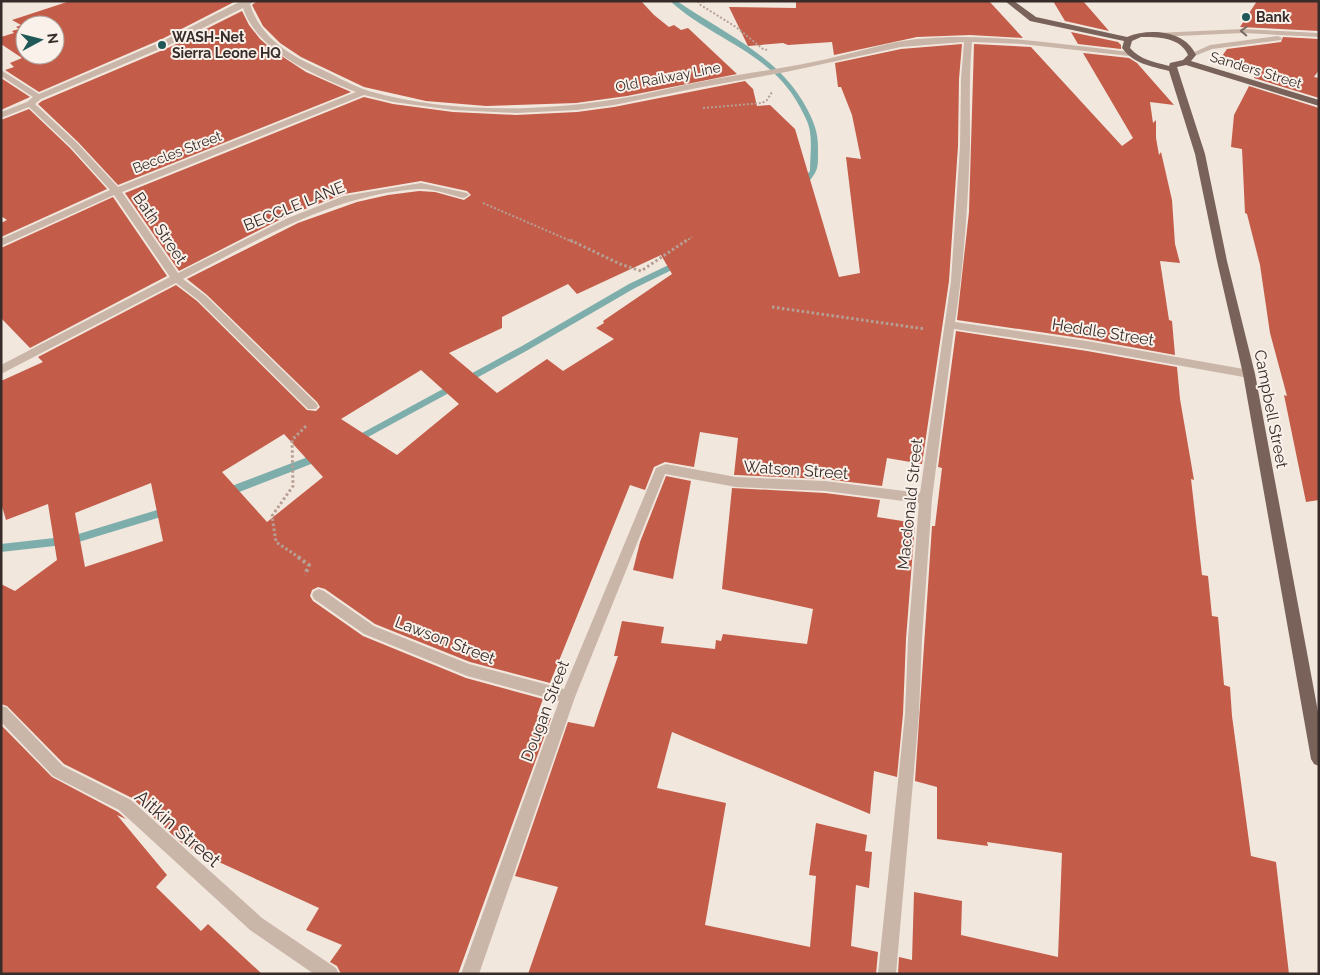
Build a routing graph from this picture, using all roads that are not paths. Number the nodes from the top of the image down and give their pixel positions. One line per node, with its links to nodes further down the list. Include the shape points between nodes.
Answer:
1 (1009, 1): 7 (main road, via 1033,19)
2 (247, 2): 12 (street, Old Railway Line, via 259,32 271,44 302,64); 13 (street, via 166,43)
3 (1293, 34): 4 (street); 5 (street, one-way to 5, via 1243,31); 9 (street, via 1210,47)
4 (1319, 34)
5 (1156, 35): 7 (main road, via 1140,35); 9 (main road, via 1188,46)
6 (968, 38): 8 (street, Old Railway Line, via 1024,41); 12 (street, Old Railway Line, via 880,48 802,67 601,104 549,108 458,107); 20 (street, Macdonald Street, via 960,236)
7 (1128, 40): 8 (main road)
8 (1129, 54): 10 (main road)
9 (1189, 59): 10 (main road, via 1174,65); 14 (main road, Sanders Street)
10 (1173, 69): 22 (main road, Campbell Street, via 1200,154)
11 (1, 72): 13 (street, Bath Street)
12 (364, 92): 16 (street, Beccles Street)
13 (34, 100): 15 (street); 16 (street, Bath Street)
14 (1319, 103)
15 (1, 115)
16 (116, 191): 18 (street, Beccles Street); 19 (street, Bath Street)
17 (464, 195): 19 (street, BECCLE LANE, via 421,186 348,198 291,220)
18 (1, 244)
19 (176, 278): 21 (street, BECCLE LANE); 23 (street, Bath Street, via 202,298)
20 (950, 329): 22 (street, Heddle Street, via 1087,345); 25 (street, Macdonald Street)
21 (1, 370)
22 (1249, 374): 29 (main road, Campbell Street)
23 (312, 406)
24 (666, 469): 25 (street, Watson Street, via 736,482 825,486); 27 (street, Dougan Street, via 660,471)
25 (926, 498): 32 (street, Macdonald Street, via 912,714)
26 (319, 595): 27 (street, Lawson Street, via 369,630 467,670)
27 (568, 697): 31 (street, Dougan Street)
28 (1, 712): 30 (street, Aitkin Street, via 58,771 125,806 256,924)
29 (1319, 759)
30 (330, 974)
31 (470, 974)
32 (887, 974)

